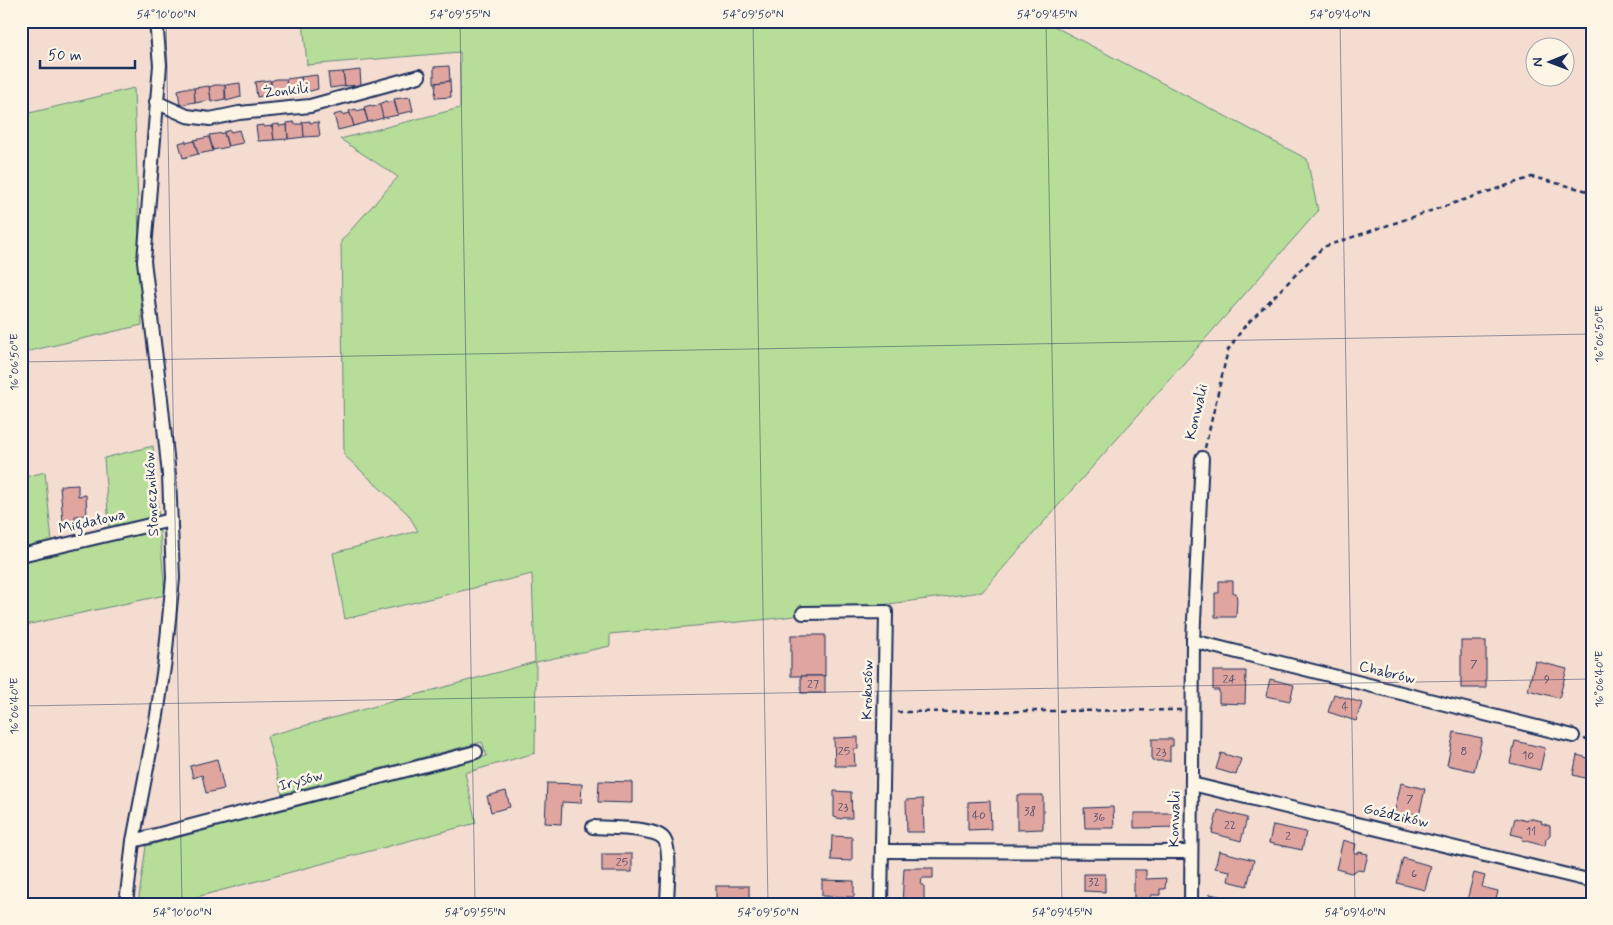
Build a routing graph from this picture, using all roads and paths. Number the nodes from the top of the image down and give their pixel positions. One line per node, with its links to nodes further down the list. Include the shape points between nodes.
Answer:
1 (156, 21): 3 (street, Słoneczników, via 160,65)
2 (419, 76): 3 (street, Żonkili, via 310,106 210,119 187,116)
3 (156, 102): 6 (street, Słoneczników, via 144,261 169,475)
4 (1592, 192): 5 (path, Konwalii, via 1532,177 1323,247 1244,327 1228,350)
5 (1202, 458): 9 (street, Konwalii)
6 (170, 520): 7 (street, Migdałowa); 16 (street, Słoneczników, via 173,578 165,660)
7 (21, 555)
8 (803, 613): 11 (street, Krokusów, via 886,612)
9 (1193, 641): 10 (street, Konwalii); 12 (street, Chabrów)
10 (1192, 710): 11 (path); 14 (street, Konwalii)
11 (884, 712): 17 (street, Krokusów)
12 (1573, 736)
13 (476, 752): 16 (street, Irysów)
14 (1192, 784): 18 (street, Konwalii); 19 (street, Goździków)
15 (594, 827): 21 (street, via 653,831 664,838 667,847)
16 (134, 841): 20 (street, Słoneczników)
17 (882, 851): 18 (street); 22 (street, Krokusów)
18 (1191, 852): 23 (street, Konwalii)
19 (1592, 881)
20 (126, 904)
21 (667, 904)
22 (881, 904)
23 (1191, 904)

